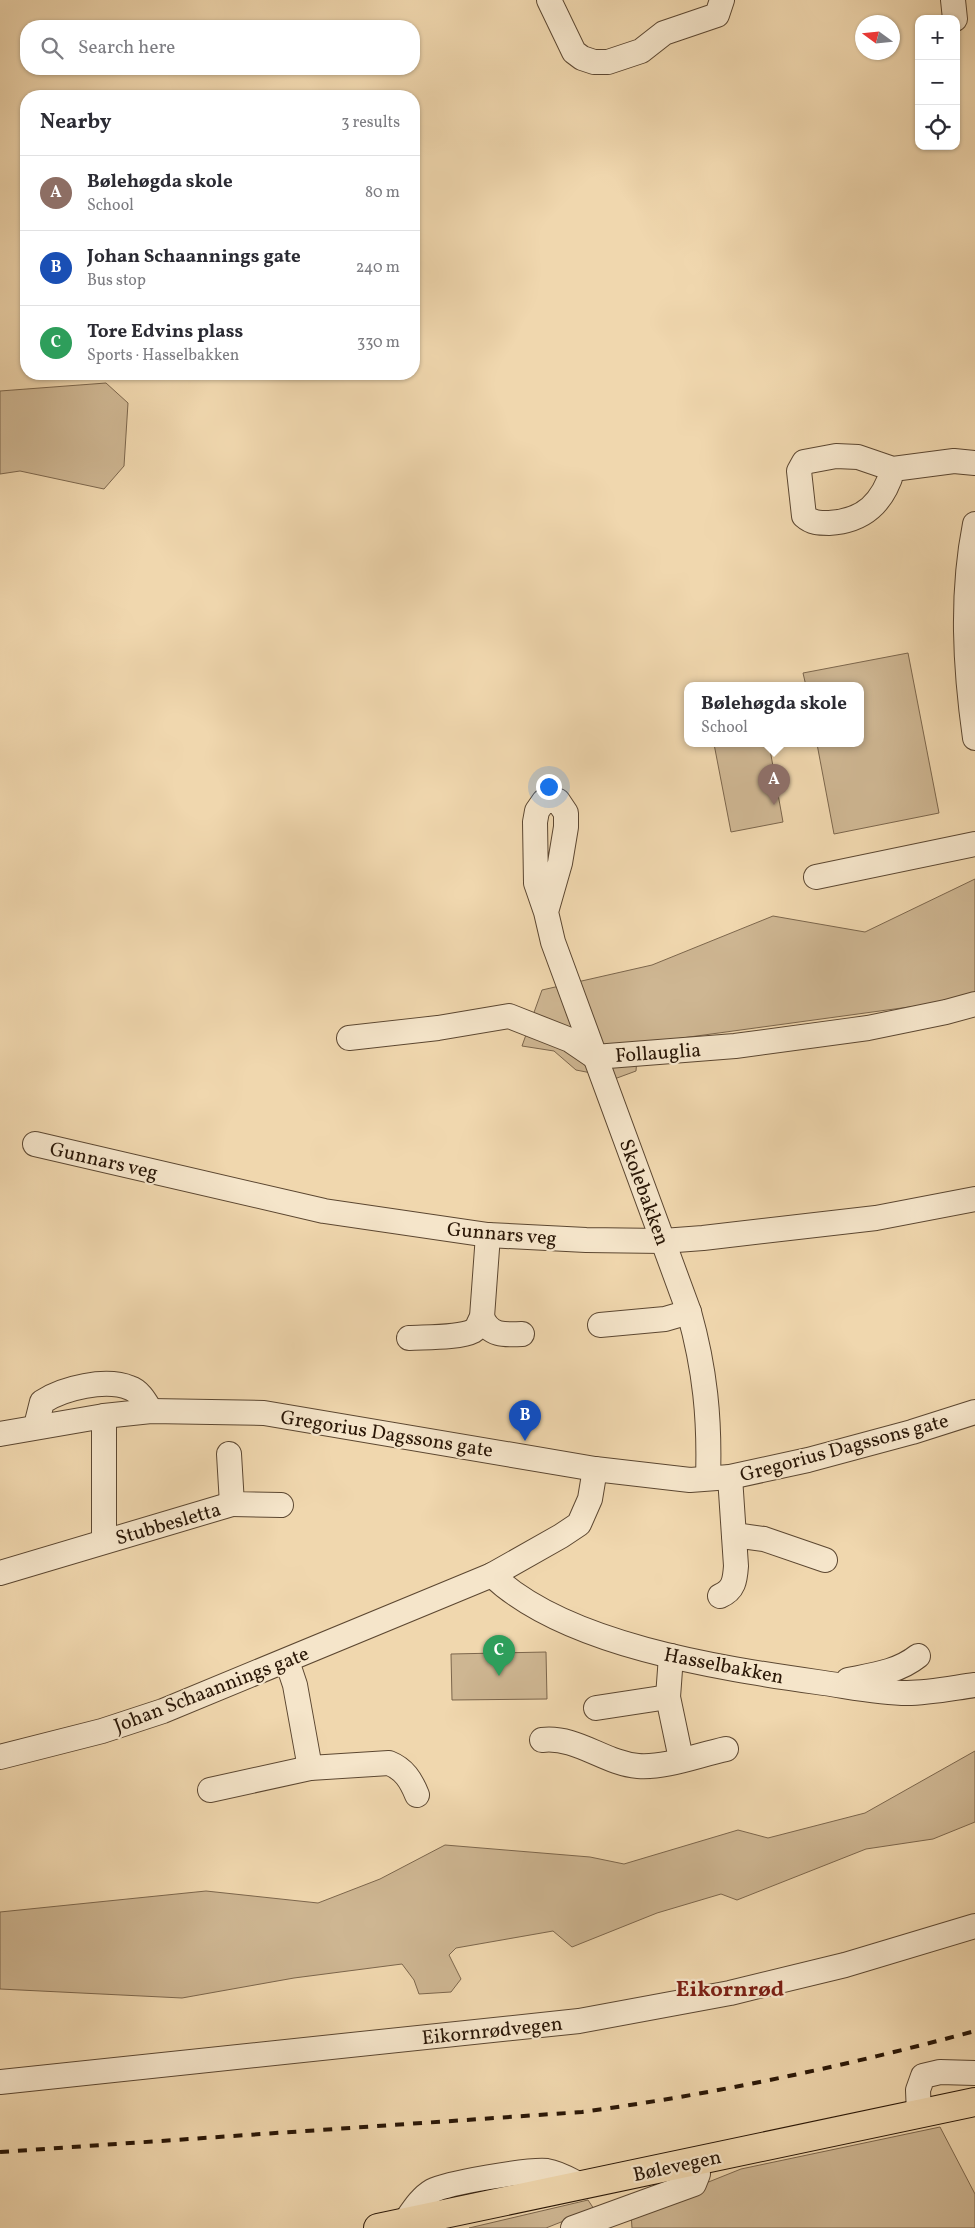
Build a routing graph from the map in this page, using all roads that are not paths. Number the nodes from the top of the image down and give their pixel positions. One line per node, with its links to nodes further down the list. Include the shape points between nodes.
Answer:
1 (549, 0): 2 (street, via 574,52 594,62 608,62 641,51 664,34 717,15)
2 (722, 0)
3 (953, 0): 4 (street)
4 (955, 15)
5 (975, 463): 6 (street, via 954,461)
6 (892, 469)
7 (975, 524): 8 (street, via 966,594 967,679)
8 (975, 738)
9 (975, 844): 10 (street)
10 (816, 877)
11 (546, 912): 14 (street, Skolebakken, via 553,942)
12 (975, 1004): 14 (street, Follauglia, via 868,1028 735,1046)
13 (349, 1038): 14 (street, Follauglia, via 509,1016 570,1040)
14 (595, 1057): 18 (street, Skolebakken)
15 (35, 1144): 17 (street, Gunnars veg, via 324,1211)
16 (975, 1199): 18 (street, Gunnars veg, via 876,1218)
17 (488, 1235): 18 (street, Gunnars veg); 20 (street)
18 (663, 1241): 19 (street, Skolebakken)
19 (689, 1312): 21 (street, via 665,1319); 31 (street, Skolebakken, via 698,1342 707,1393 709,1433)
20 (482, 1317): 22 (street, via 493,1332); 23 (street, via 474,1330 465,1334)
21 (600, 1326)
22 (522, 1334)
23 (409, 1338)
24 (151, 1411): 26 (street, Gregorius Dagssons gate); 27 (street, via 141,1396 130,1388 82,1386 55,1393 42,1402); 30 (street, Gregorius Dagssons gate, via 264,1413)
25 (975, 1412): 31 (street, Gregorius Dagssons gate, via 818,1458)
26 (104, 1416): 27 (street, Gregorius Dagssons gate); 35 (street, Stubbesletta)
27 (36, 1426): 28 (street, Gregorius Dagssons gate)
28 (0, 1434)
29 (229, 1454): 32 (street)
30 (595, 1469): 31 (street, Gregorius Dagssons gate, via 669,1478); 38 (street, Johan Schaannings gate, via 590,1499 579,1524)
31 (719, 1478): 34 (street, Skolebakken)
32 (232, 1504): 33 (street, Stubbesletta); 35 (street, Stubbesletta)
33 (281, 1505)
34 (734, 1535): 36 (street, via 764,1539); 39 (street, Skolebakken, via 735,1579 732,1588)
35 (104, 1541): 37 (street, Stubbesletta)
36 (825, 1560)
37 (0, 1573)
38 (492, 1574): 40 (street, Hasselbakken, via 508,1590 550,1615); 42 (street, Johan Schaannings gate)
39 (720, 1596)
40 (671, 1656): 43 (street, Hasselbakken); 45 (street)
41 (918, 1656): 43 (street, via 890,1671)
42 (287, 1660): 49 (street, Johan Schaannings gate, via 163,1711 102,1731); 51 (street, via 295,1685)
43 (830, 1684): 44 (street, Hasselbakken, via 908,1693)
44 (975, 1685)
45 (668, 1697): 46 (street); 50 (street)
46 (596, 1708)
47 (542, 1740): 50 (street, via 565,1740 638,1766)
48 (726, 1749): 50 (street)
49 (0, 1757)
50 (680, 1760)
51 (310, 1768): 52 (street); 53 (street, via 389,1762 406,1774)
52 (210, 1790)
53 (417, 1795)
54 (975, 1926): 56 (street, Eikornrødvegen, via 845,1965 740,1990 579,2021)
55 (975, 2073): 58 (street, via 940,2072 923,2076 918,2090)
56 (0, 2082)
57 (975, 2102): 58 (main road, Bølevegen)
58 (919, 2114): 59 (main road, Bølevegen)
59 (696, 2161): 60 (main road, Bølevegen); 61 (street, via 698,2174 694,2184)
60 (391, 2225)
61 (573, 2228)

